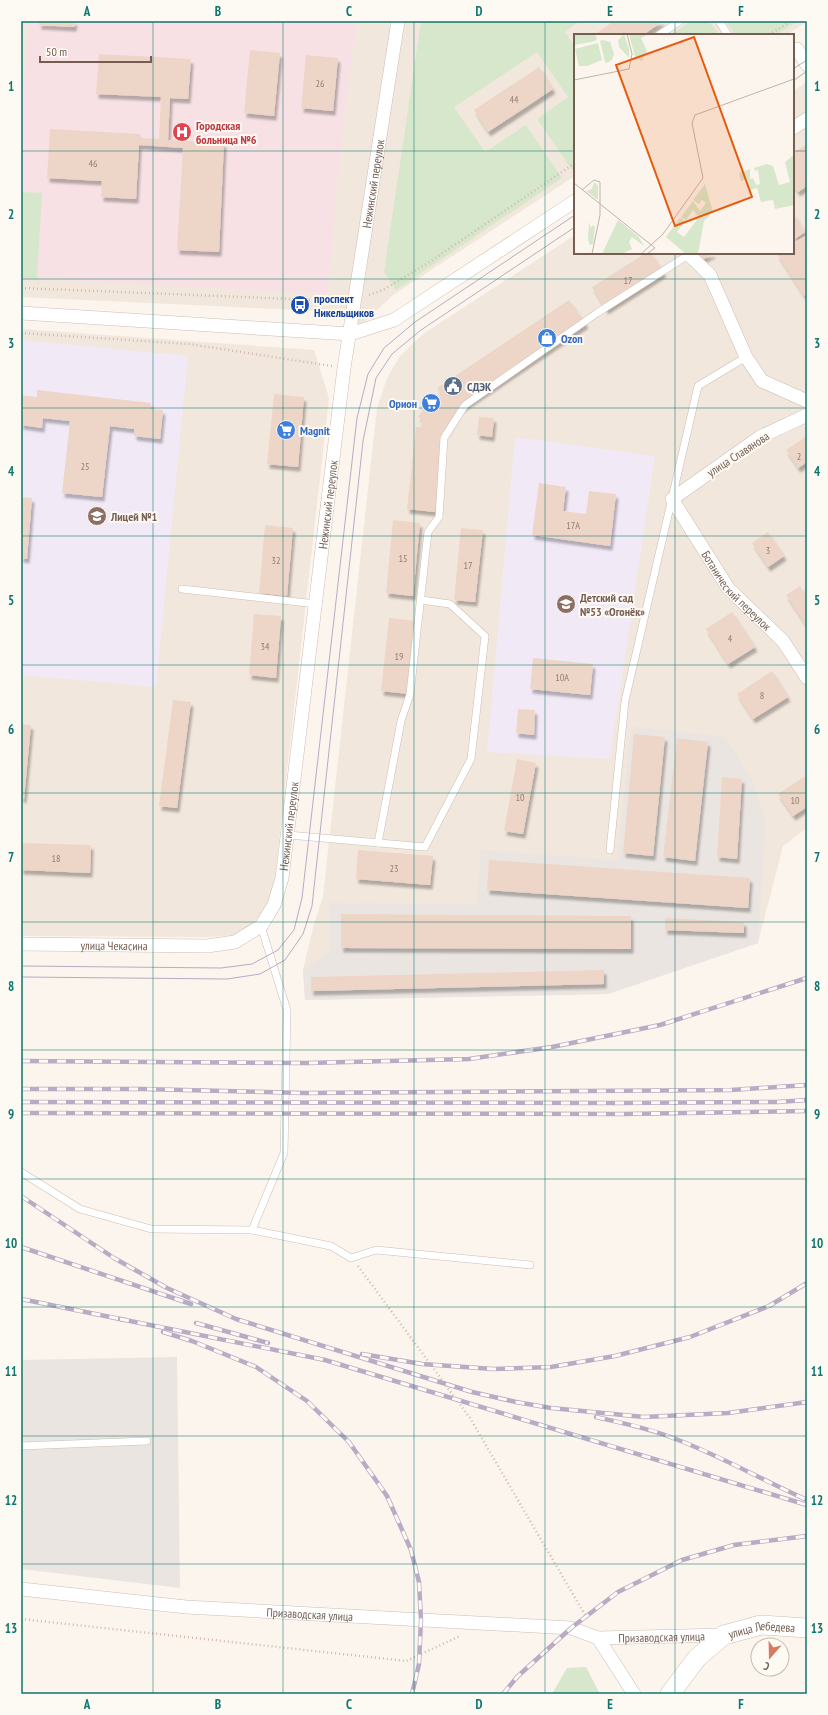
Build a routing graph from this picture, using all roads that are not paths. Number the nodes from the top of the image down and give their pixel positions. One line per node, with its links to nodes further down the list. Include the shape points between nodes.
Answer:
1 (398, 21): 13 (street, Нежинский переулок)
2 (680, 21): 4 (lane)
3 (719, 21): 5 (lane)
4 (660, 34)
5 (727, 34)
6 (799, 48): 7 (street)
7 (807, 65)
8 (807, 119): 9 (street)
9 (794, 127)
10 (574, 202): 13 (street, via 394,320)
11 (688, 254): 14 (street, via 710,275); 19 (lane, via 597,313 465,406 444,438 439,517 428,532)
12 (21, 313): 13 (street)
13 (350, 334): 20 (street, Нежинский переулок)
14 (746, 357): 15 (street, via 762,381); 17 (lane, via 698,386)
15 (807, 402)
16 (807, 415): 17 (street, улица Славянова, via 760,437)
17 (672, 498): 21 (street, Ботанический переулок, via 728,588 783,641); 24 (lane, via 625,701)
18 (182, 589): 20 (lane)
19 (421, 600): 23 (lane, via 410,694 401,721); 23 (lane, via 450,604 485,636 471,759 425,847)
20 (316, 604): 22 (street, Нежинский переулок)
21 (807, 678)
22 (288, 835): 23 (lane); 25 (street, Нежинский переулок, via 282,878 274,905)
23 (378, 843)
24 (610, 850)
25 (261, 926): 27 (street, Нежинский переулок, via 235,942); 29 (lane, via 287,1010 284,1153)
26 (21, 944): 27 (street, улица Чекасина)
27 (207, 946)
28 (21, 1172): 29 (lane, via 80,1209 151,1229)
29 (252, 1230): 30 (lane, via 330,1246 351,1258 376,1250)
30 (530, 1265)
31 (147, 1441): 32 (lane)
32 (21, 1446)
33 (21, 1589): 36 (street, Призаводская улица, via 186,1608 571,1628)
34 (807, 1628): 35 (main road, улица Лебедева, via 761,1625)
35 (724, 1635): 36 (street, Призаводская улица); 38 (main road, улица Лебедева, via 697,1658)
36 (598, 1638): 37 (street, Призаводская улица)
37 (634, 1694)
38 (670, 1694)

